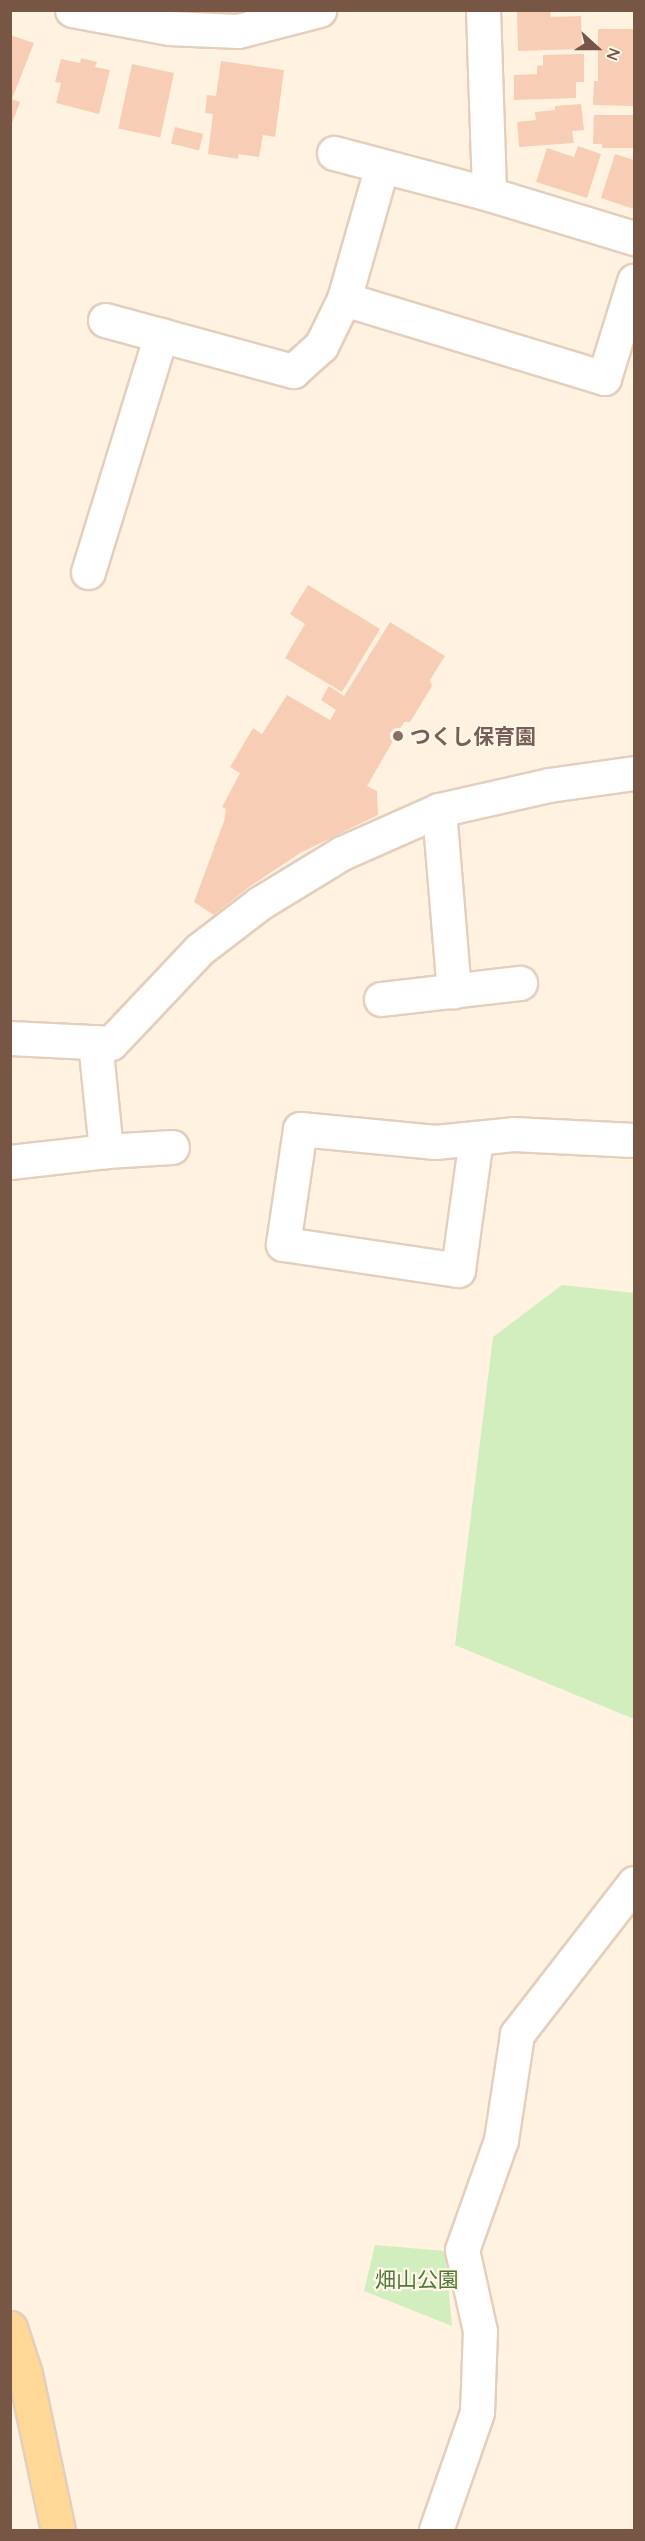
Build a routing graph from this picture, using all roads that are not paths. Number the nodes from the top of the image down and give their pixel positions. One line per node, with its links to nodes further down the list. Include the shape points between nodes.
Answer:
1 (72, 10): 3 (street, via 169,28 238,31)
2 (483, 10): 6 (street)
3 (307, 14)
4 (334, 153): 5 (street)
5 (382, 166): 6 (street); 9 (street)
6 (489, 194): 7 (street)
7 (634, 238)
8 (633, 295): 9 (street, via 604,378)
9 (344, 299): 11 (street, via 321,346 293,371)
10 (105, 320): 11 (street)
11 (161, 335): 12 (street)
12 (88, 572)
13 (634, 773): 14 (street, via 549,785)
14 (439, 810): 16 (street); 19 (street, via 342,853 260,903 200,949 111,1043)
15 (520, 983): 16 (street)
16 (454, 991): 17 (street)
17 (381, 999)
18 (10, 1038): 19 (street)
19 (95, 1042): 23 (street)
20 (476, 1138): 20 (street, via 435,1142 300,1129 283,1244 459,1270); 21 (street, via 513,1134)
21 (634, 1140)
22 (172, 1147): 23 (street)
23 (106, 1151): 24 (street)
24 (10, 1162)
25 (634, 1883): 28 (street, via 517,2034 501,2140 462,2250 480,2331 477,2412)
26 (10, 2328): 27 (main road, via 25,2374)
27 (58, 2530)
28 (436, 2530)

